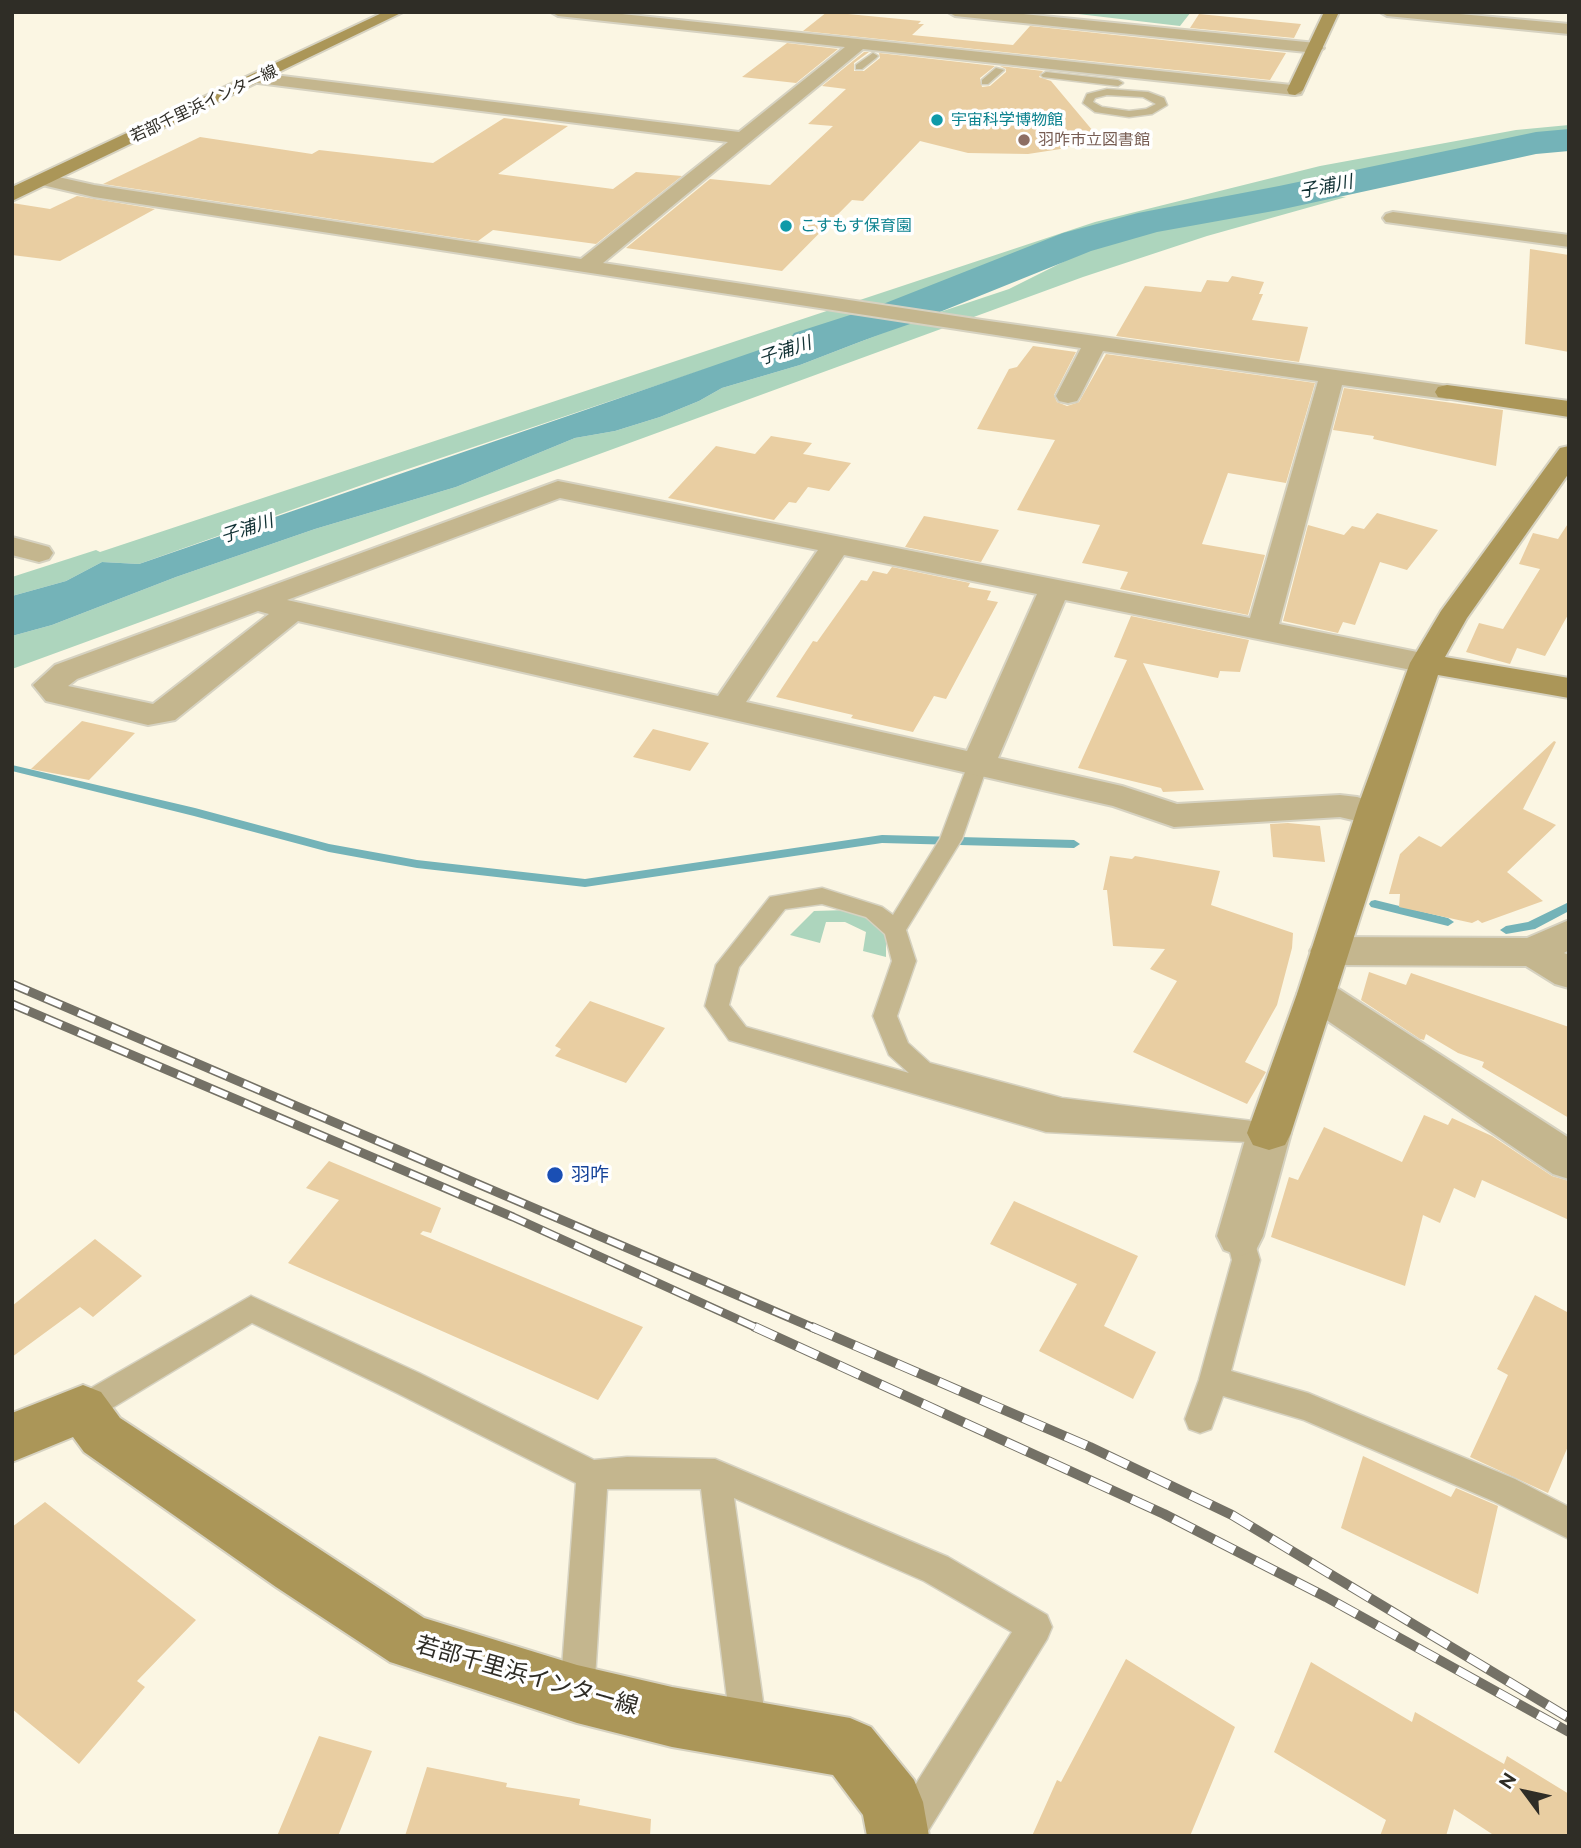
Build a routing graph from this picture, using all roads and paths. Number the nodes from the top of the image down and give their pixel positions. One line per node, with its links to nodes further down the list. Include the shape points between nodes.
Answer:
1 (396, 12): 21 (street, 若部千里浜インター線)
2 (558, 12): 12 (street)
3 (955, 12): 6 (street)
4 (1332, 12): 15 (street)
5 (1387, 12): 9 (street)
6 (1031, 20): 8 (street); 17 (street, via 1010,39)
7 (826, 25): 12 (street)
8 (1118, 29): 11 (street); 19 (street)
9 (1569, 29)
10 (916, 33): 14 (street)
11 (1211, 37): 15 (street); 22 (street)
12 (806, 38): 13 (street)
13 (859, 44): 14 (street); 25 (street)
14 (898, 48): 17 (street)
15 (1316, 48): 22 (street, via 1295,90)
16 (873, 56): 18 (lane)
17 (994, 64): 19 (street); 23 (lane)
18 (859, 68)
19 (1086, 68): 24 (street)
20 (1046, 75): 24 (lane)
21 (258, 78): 25 (street); 27 (street, 若部千里浜インター線)
22 (1186, 79): 24 (street)
23 (985, 82)
24 (1137, 84): 24 (lane, via 1162,105 1129,114 1099,110 1088,103 1098,93)
25 (743, 138): 31 (street)
26 (12, 175): 27 (street)
27 (45, 180): 28 (street, 若部千里浜インター線); 31 (street)
28 (12, 195)
29 (1393, 218): 30 (street)
30 (1569, 241)
31 (587, 265): 32 (street)
32 (1094, 343): 33 (street); 34 (street)
33 (1332, 376): 35 (street); 41 (street)
34 (1068, 396)
35 (1569, 409)
36 (1569, 454): 42 (street, via 1452,617)
37 (836, 545): 38 (street); 39 (street, via 558,489); 44 (street)
38 (1055, 588): 41 (street); 45 (street)
39 (253, 603): 40 (street); 40 (street, via 66,672 48,685 58,694 148,715 163,713)
40 (294, 609): 44 (street)
41 (1262, 629): 42 (street)
42 (1426, 663): 43 (street); 46 (street)
43 (1569, 688)
44 (727, 706): 45 (street)
45 (978, 764): 46 (street, via 1122,797 1174,816 1340,806); 47 (lane, via 951,839)
46 (1374, 814): 49 (street)
47 (895, 930): 53 (lane, via 904,961 885,1016 898,1048 922,1070 1062,1108); 53 (lane, via 874,912 822,896 778,902 728,965 717,1006 738,1034 1046,1122)
48 (1569, 933): 50 (street)
49 (1330, 951): 50 (street); 52 (street)
50 (1533, 952): 51 (street)
51 (1569, 974)
52 (1317, 994): 53 (street); 54 (street)
53 (1269, 1133): 55 (street)
54 (1569, 1161)
55 (1240, 1236): 56 (lane, via 1246,1260)
56 (1214, 1381): 58 (lane); 62 (lane, via 1308,1407 1504,1490)
57 (83, 1409): 59 (street); 61 (lane, via 251,1310); 63 (street, 若部千里浜インター線, via 102,1435 410,1642)
58 (1200, 1419)
59 (12, 1438)
60 (715, 1474): 61 (lane); 64 (lane); 66 (lane, via 936,1569 1035,1627)
61 (592, 1475): 63 (lane)
62 (1569, 1524)
63 (577, 1694): 64 (street, 若部千里浜インター線)
64 (749, 1730): 65 (street, 若部千里浜インター線, via 850,1748 892,1802)
65 (898, 1836)
66 (905, 1836)

